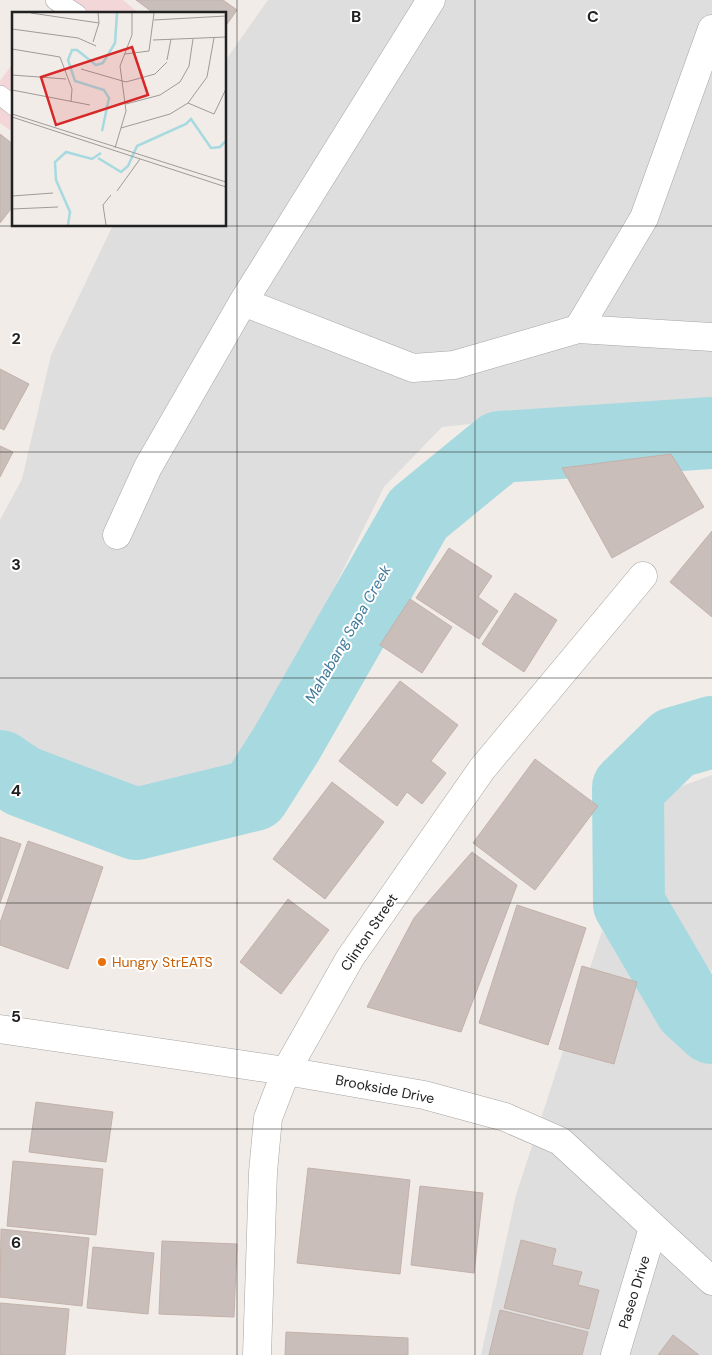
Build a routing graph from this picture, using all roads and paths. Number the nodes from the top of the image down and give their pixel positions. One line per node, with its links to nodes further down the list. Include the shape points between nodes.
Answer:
1 (55, 0): 3 (lane)
2 (431, 0): 7 (street)
3 (74, 12)
4 (712, 29): 8 (street, via 644,218)
5 (0, 95): 6 (lane)
6 (12, 104)
7 (243, 302): 8 (street, via 413,368 454,365); 10 (street, via 148,468)
8 (578, 329): 9 (street)
9 (712, 337)
10 (117, 536)
11 (643, 576): 13 (street, Clinton Street, via 482,769 350,958)
12 (0, 1029): 13 (street, Brookside Drive)
13 (286, 1071): 14 (street, Brookside Drive, via 424,1095 505,1117 560,1141); 16 (street, Clinton Street, via 268,1118)
14 (653, 1228): 15 (street, Brookside Drive); 17 (street, Paseo Drive)
15 (712, 1281)
16 (257, 1355)
17 (615, 1355)

